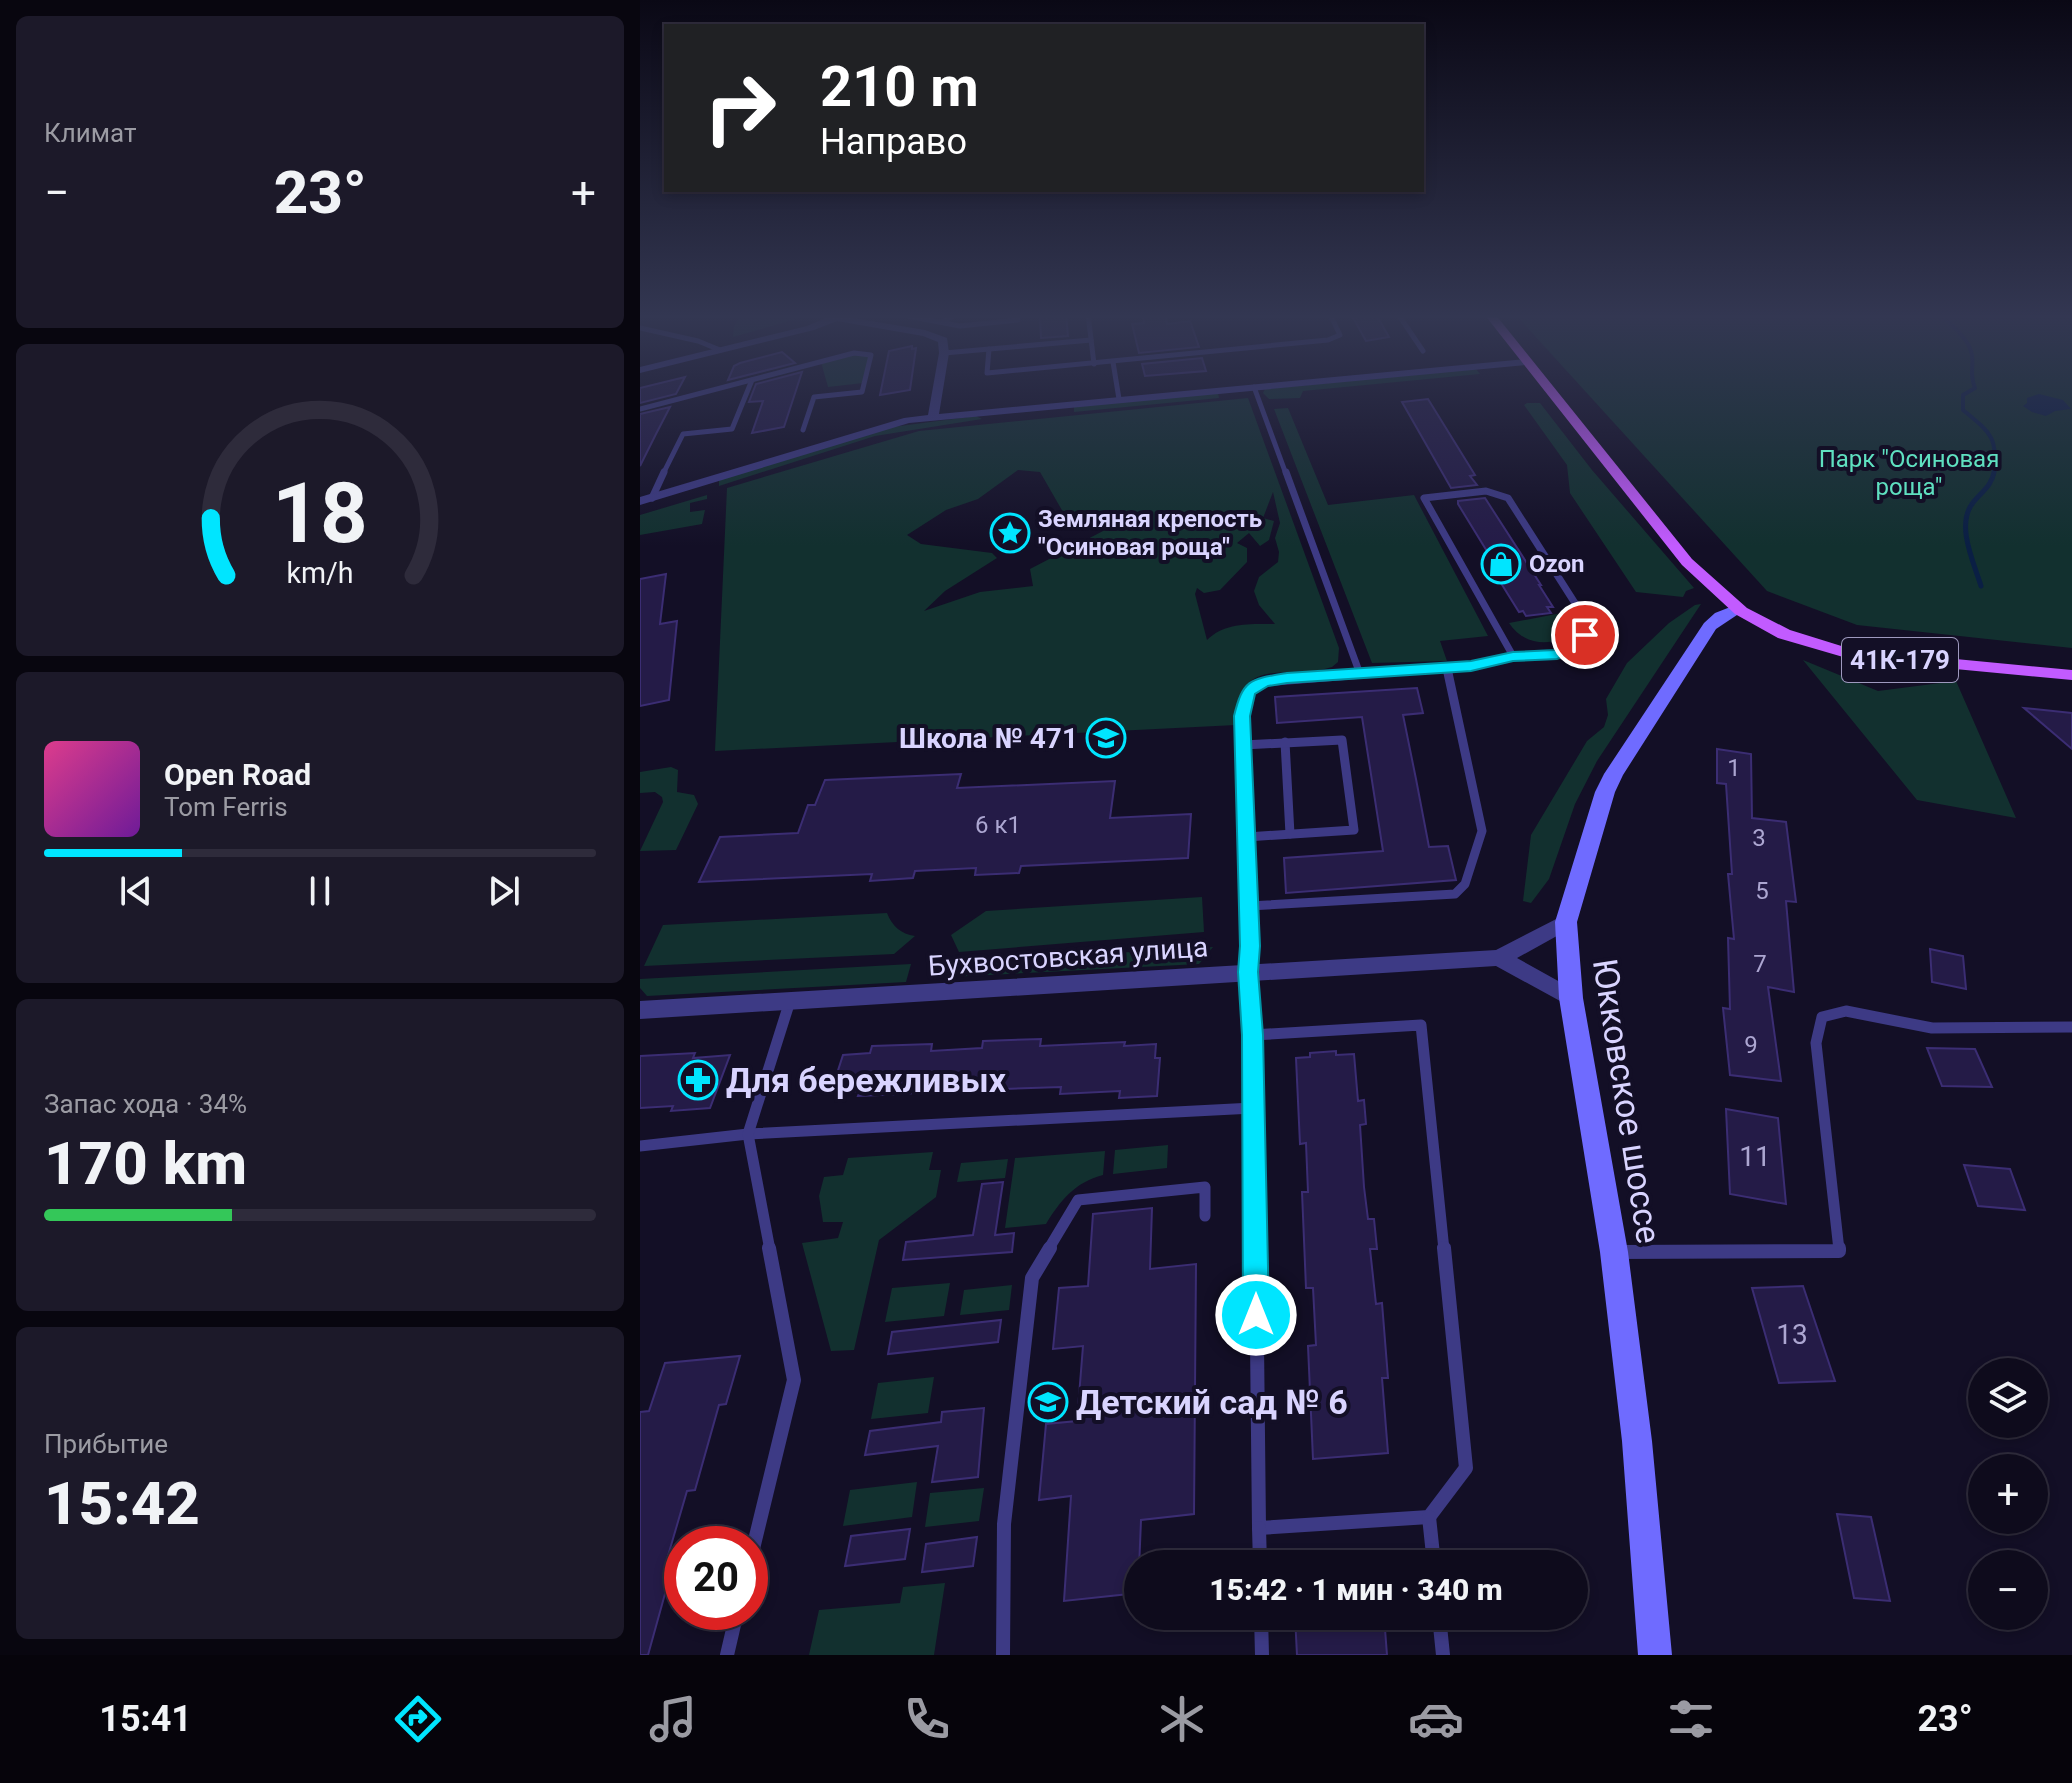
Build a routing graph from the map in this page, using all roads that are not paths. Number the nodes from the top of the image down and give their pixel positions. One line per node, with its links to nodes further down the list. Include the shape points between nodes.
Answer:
1 (709, 391): 10 (lane)
2 (747, 391): 13 (lane, via 732,429 683,434)
3 (862, 391): 12 (lane, via 814,397)
4 (937, 391): 11 (street)
5 (1118, 391): 9 (lane)
6 (1206, 391): 9 (street)
7 (1256, 391): 17 (lane)
8 (1550, 391): 14 (main road, via 1687,562)
9 (1119, 399): 11 (street)
10 (640, 409)
11 (933, 417): 13 (street, via 885,426)
12 (803, 430)
13 (646, 500)
14 (1738, 609): 18 (main road, 41К-179, via 1784,634 1850,654); 24 (main road, Юкковское шоссе, via 1710,626 1614,774)
15 (1513, 656): 15 (lane, via 1557,654 1577,646 1587,622 1508,498 1486,491 1424,498); 16 (lane)
16 (1447, 668): 17 (lane); 23 (lane, via 1482,831 1465,884 1455,894)
17 (1360, 674): 20 (lane, via 1264,682 1248,692 1242,707)
18 (2072, 675)
19 (1285, 742): 20 (lane); 21 (lane); 21 (lane, via 1342,740 1354,830)
20 (1243, 745): 22 (lane)
21 (1290, 834): 22 (lane)
22 (1247, 837): 23 (lane)
23 (1249, 906): 26 (lane)
24 (1566, 922): 25 (street, Бухвостовская улица); 27 (main road, Юкковское шоссе)
25 (1499, 958): 26 (street, Бухвостовская улица); 27 (street)
26 (1248, 972): 28 (street, Бухвостовская улица); 31 (lane)
27 (1571, 998): 36 (main road, Юкковское шоссе)
28 (790, 1001): 29 (street, Бухвостовская улица); 33 (lane)
29 (640, 1010)
30 (2072, 1027): 36 (lane, via 1932,1028 1846,1011 1822,1017 1816,1043 1839,1251)
31 (1253, 1035): 32 (lane); 37 (lane, via 1421,1025 1466,1468)
32 (1253, 1108): 33 (lane); 39 (lane)
33 (748, 1134): 34 (lane); 38 (lane, via 794,1380)
34 (640, 1146)
35 (1205, 1216): 46 (lane, via 1205,1187 1078,1200 1032,1278 1004,1524)
36 (1614, 1252): 49 (main road, Юкковское шоссе)
37 (1429, 1517): 39 (lane); 41 (lane)
38 (759, 1526)
39 (1259, 1528): 40 (lane)
40 (1260, 1550)
41 (1433, 1550)
42 (733, 1630): 45 (lane)
43 (1261, 1630): 47 (lane)
44 (1440, 1630): 48 (lane)
45 (727, 1655)
46 (1003, 1655)
47 (1262, 1655)
48 (1443, 1655)
49 (1655, 1655)

